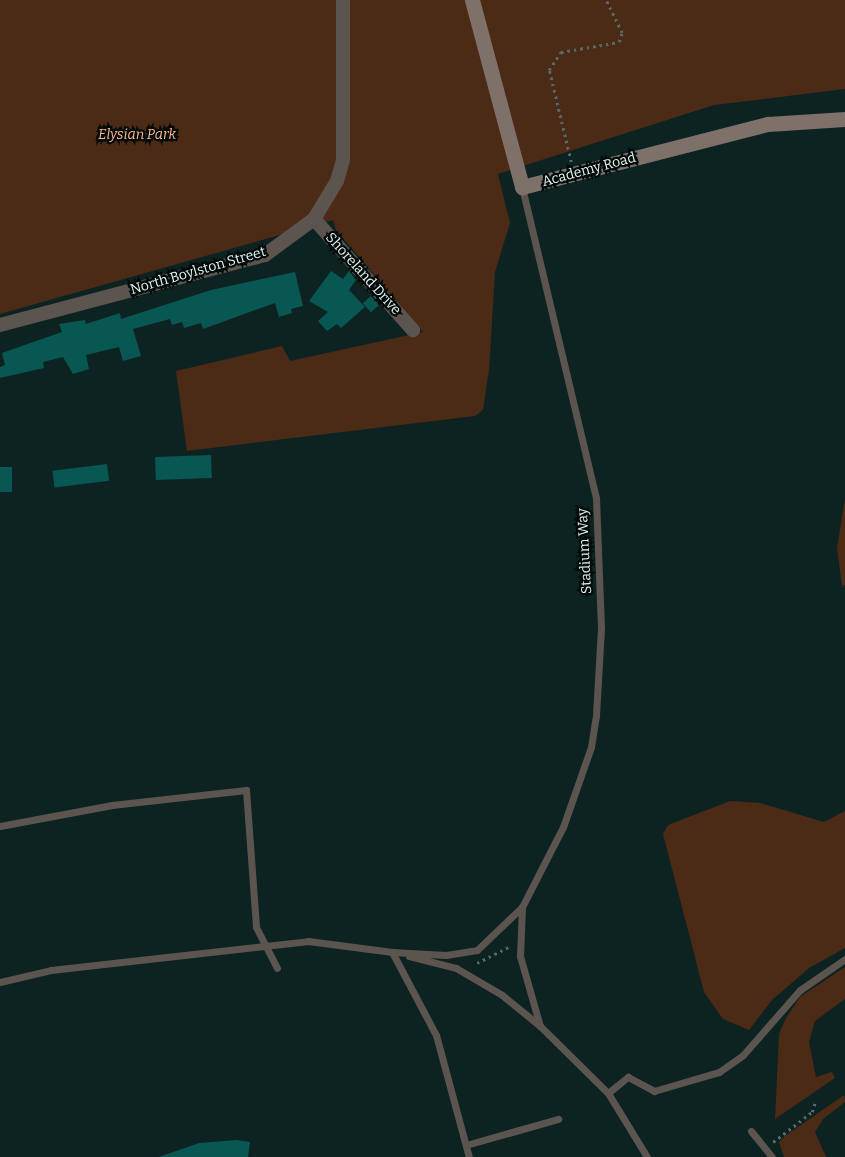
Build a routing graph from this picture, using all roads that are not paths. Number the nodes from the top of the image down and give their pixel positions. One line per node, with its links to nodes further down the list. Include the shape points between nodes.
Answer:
1 (342, 0): 5 (street, North Boylston Street, via 343,160 337,181)
2 (472, 0): 4 (main road)
3 (845, 118): 4 (main road, Academy Road, via 768,124)
4 (522, 187): 9 (lane, Stadium Way, via 596,498 601,628 591,747 563,827)
5 (314, 219): 6 (street, North Boylston Street, via 265,255); 7 (street, Shoreland Drive)
6 (0, 325)
7 (413, 330)
8 (0, 826): 10 (lane, via 112,805 246,790 256,927)
9 (522, 907): 11 (lane, Stadium Way, via 477,950 446,955); 15 (lane, Stadium Way, via 520,956)
10 (266, 946): 11 (lane, via 308,941); 13 (lane); 14 (lane, via 60,969)
11 (392, 952): 15 (lane, via 456,968 502,994); 19 (lane, via 436,1035)
12 (845, 959): 16 (lane, via 800,990 744,1055 719,1072 654,1091 628,1077)
13 (277, 968)
14 (0, 982)
15 (540, 1026): 16 (lane)
16 (608, 1093): 21 (lane)
17 (558, 1119): 19 (lane)
18 (751, 1131): 22 (lane)
19 (466, 1145): 20 (lane)
20 (469, 1157)
21 (647, 1157)
22 (772, 1157)

